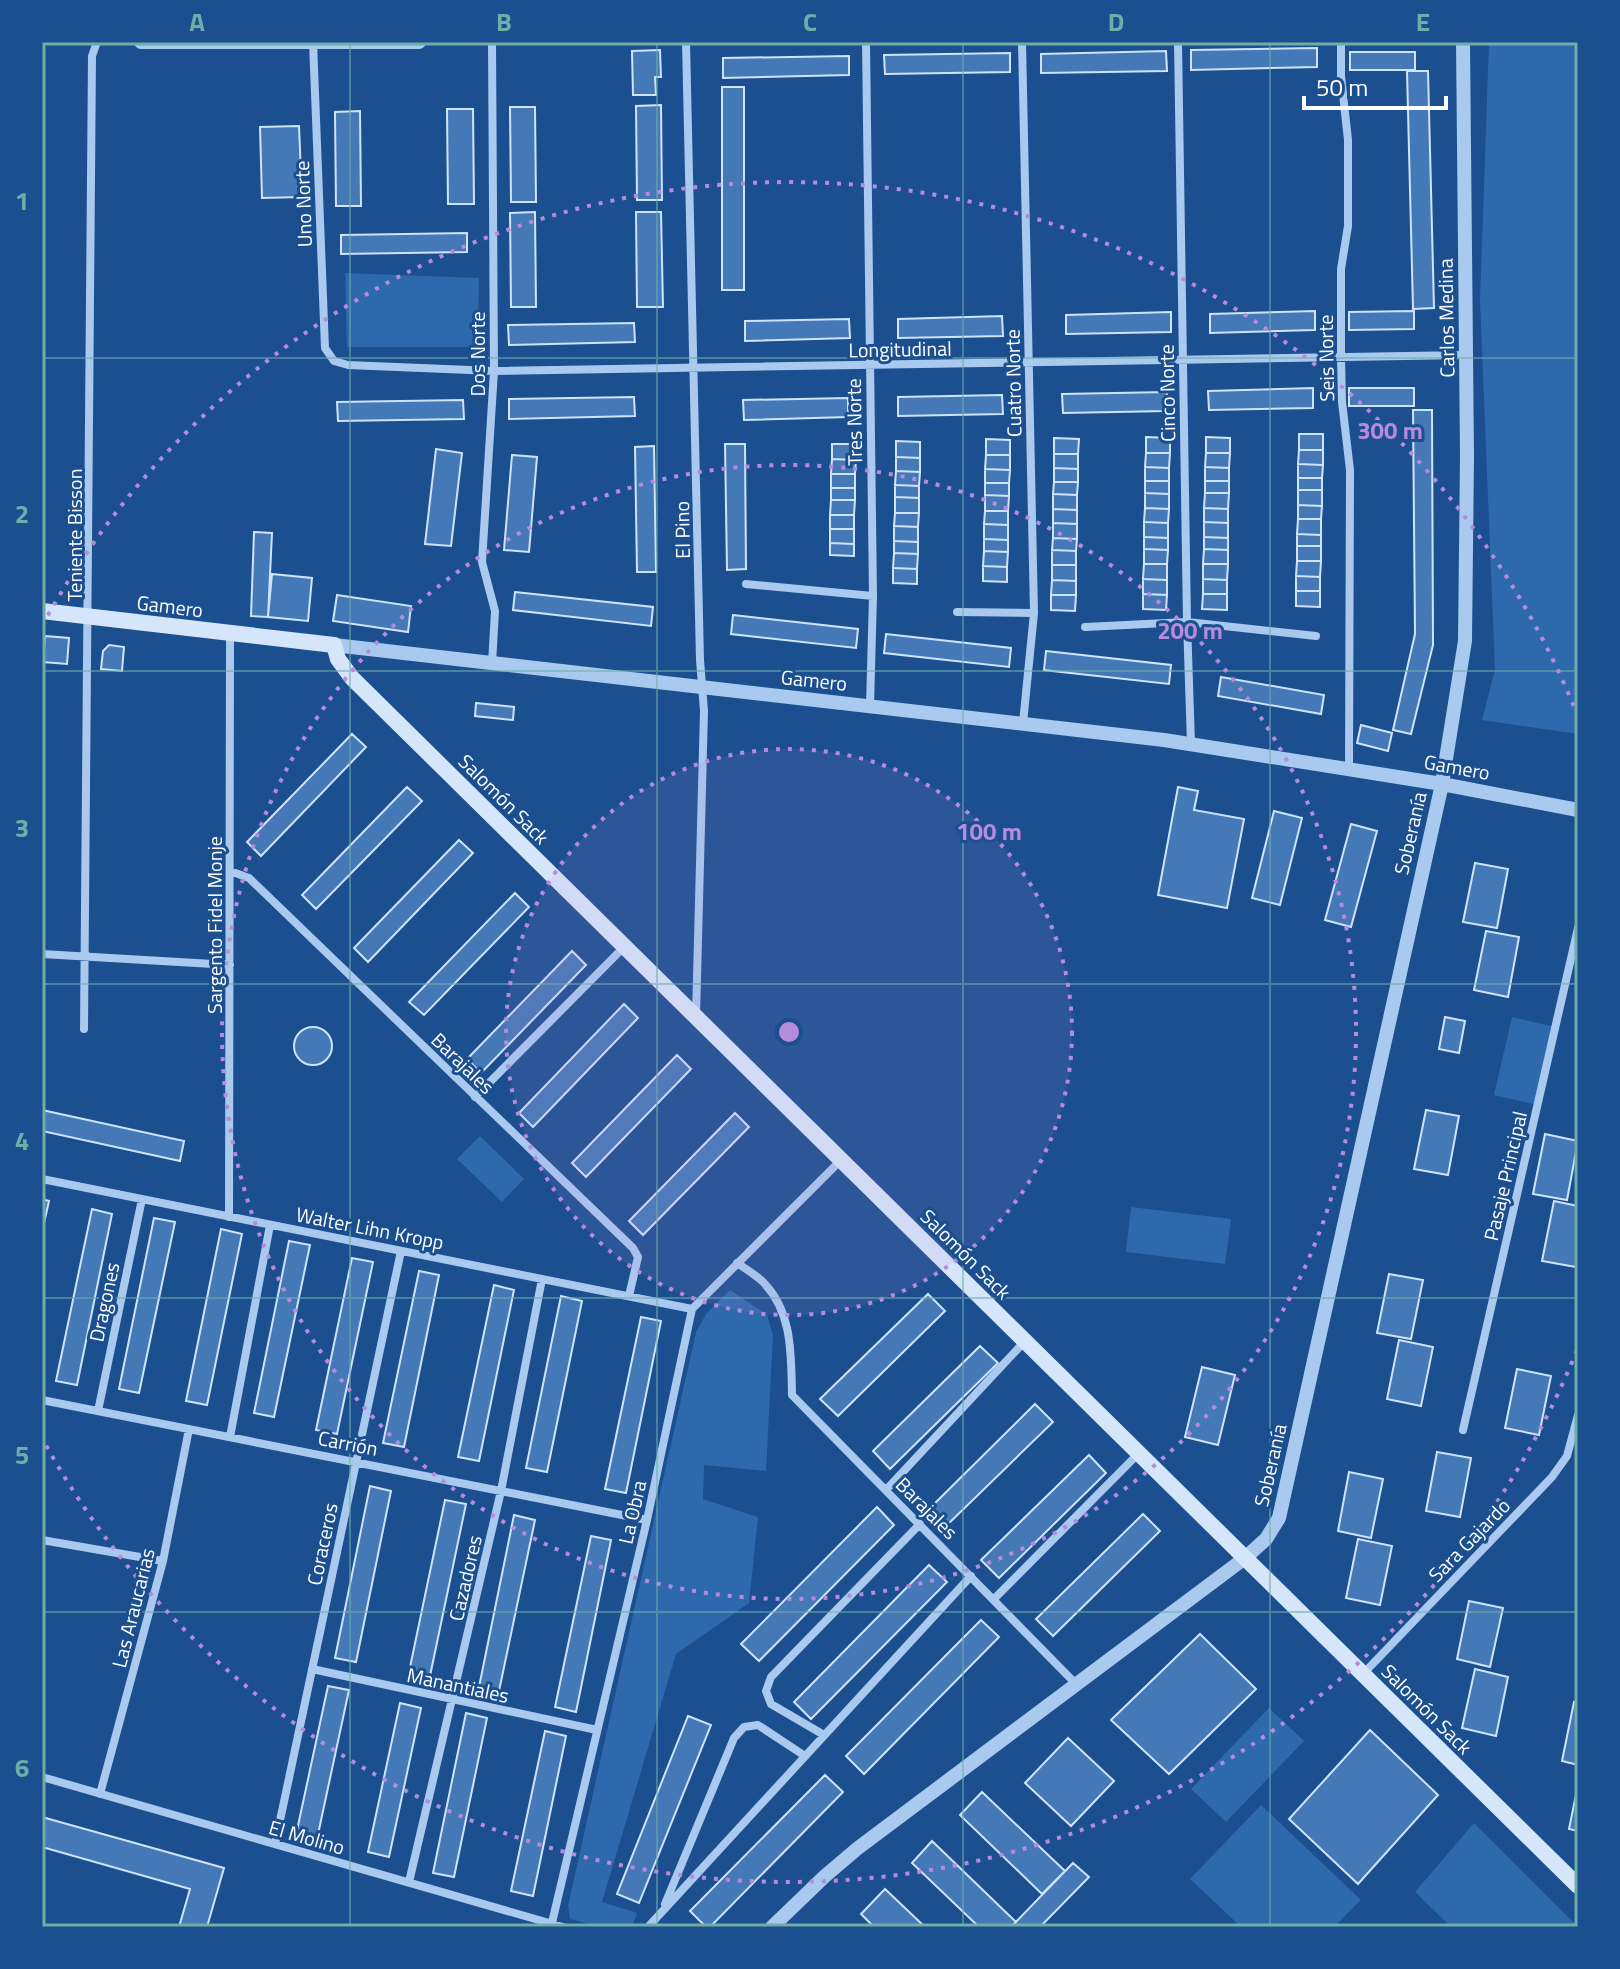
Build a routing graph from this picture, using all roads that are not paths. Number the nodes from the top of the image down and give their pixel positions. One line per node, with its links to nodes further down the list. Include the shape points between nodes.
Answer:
1 (97, 42): 25 (street, Teniente Bisson, via 92,56)
2 (141, 42): 3 (street)
3 (313, 42): 4 (street); 15 (street, Uno Norte, via 325,348)
4 (419, 42)
5 (492, 42): 19 (street, Dos Norte)
6 (686, 42): 18 (street, El Pino)
7 (866, 42): 17 (street, Tres Norte)
8 (1022, 42): 16 (street, Cuatro Norte)
9 (1178, 42): 14 (street, Cinco Norte)
10 (1341, 42): 13 (street, Seis Norte, via 1348,140)
11 (1463, 42): 12 (street, Carlos Medina)
12 (1466, 355): 13 (street, Longitudinal); 37 (street, Carlos Medina, via 1465,641)
13 (1341, 357): 14 (street, Longitudinal); 36 (street, Seis Norte, via 1350,470)
14 (1183, 360): 16 (street, Longitudinal); 26 (street, Cinco Norte)
15 (334, 361): 19 (street, Longitudinal)
16 (1028, 362): 17 (street, Longitudinal); 24 (street, Cuatro Norte)
17 (869, 365): 18 (street, Longitudinal); 21 (street, Tres Norte)
18 (695, 368): 19 (street, Longitudinal); 32 (street, El Pino)
19 (494, 371): 31 (street, Dos Norte, via 482,562 495,611)
20 (746, 584): 21 (street)
21 (873, 596): 33 (street, Tres Norte)
22 (42, 611): 25 (main road, Gamero)
23 (957, 612): 24 (street)
24 (1034, 613): 34 (street, Cuatro Norte)
25 (89, 616): 28 (main road, Gamero); 43 (street, Teniente Bisson)
26 (1187, 622): 27 (street); 29 (street); 35 (street, Cinco Norte)
27 (1085, 627)
28 (230, 634): 30 (main road, Gamero); 39 (street, Sargento Fidel Monje)
29 (1316, 636)
30 (334, 645): 31 (street, Gamero); 41 (main road, Salomón Sack, via 352,678)
31 (492, 664): 32 (street, Gamero)
32 (703, 688): 33 (street, Gamero); 45 (street, El Pino)
33 (870, 706): 34 (street, Gamero)
34 (1023, 723): 35 (street, Gamero)
35 (1191, 744): 36 (street, Gamero)
36 (1349, 770): 37 (street, Gamero)
37 (1442, 784): 38 (street, Gamero); 72 (street, Soberanía, via 1282,1508 1270,1533)
38 (1578, 810)
39 (230, 871): 44 (street, Sargento Fidel Monje); 47 (street, Barajales, via 249,878)
40 (1578, 928): 63 (street, Pasaje Principal)
41 (624, 946): 45 (main road, Salomón Sack); 47 (street)
42 (42, 954): 43 (street)
43 (86, 957): 44 (street); 46 (street, Teniente Bisson)
44 (230, 965): 51 (street, Sargento Fidel Monje)
45 (696, 1017): 48 (main road, Salomón Sack)
46 (84, 1029)
47 (475, 1097): 56 (street, Barajales, via 635,1250)
48 (841, 1159): 54 (street); 58 (main road, Salomón Sack)
49 (42, 1179): 50 (street, Walter Lihn Kropp)
50 (142, 1199): 51 (street, Walter Lihn Kropp); 60 (street, Dragones)
51 (229, 1217): 52 (street, Walter Lihn Kropp)
52 (270, 1225): 53 (street, Walter Lihn Kropp); 64 (street)
53 (401, 1251): 55 (street, Walter Lihn Kropp); 66 (street, Coraceros)
54 (737, 1263): 57 (street); 67 (street, Barajales, via 764,1283 784,1313 792,1395)
55 (542, 1279): 56 (street, Walter Lihn Kropp); 68 (street, Cazadores)
56 (629, 1296): 57 (street, Walter Lihn Kropp)
57 (692, 1309): 69 (street, La Obra)
58 (1025, 1341): 65 (main road, Salomón Sack); 67 (street)
59 (42, 1400): 60 (street, Carrión)
60 (98, 1411): 62 (street, Carrión)
61 (1578, 1415): 77 (street, Sara Gajardo, via 1567,1456 1552,1477)
62 (189, 1429): 64 (street, Carrión); 73 (street, Las Araucarias)
63 (1463, 1430)
64 (230, 1437): 66 (street, Carrión)
65 (1139, 1453): 72 (main road, Salomón Sack); 75 (street)
66 (356, 1461): 68 (street, Carrión); 76 (street, Coraceros)
67 (886, 1490): 70 (street, Barajales)
68 (501, 1491): 69 (street, Carrión); 79 (street, Cazadores)
69 (647, 1520): 80 (street, La Obra)
70 (920, 1524): 74 (street, Barajales); 81 (street, via 771,1677 766,1691 771,1704)
71 (42, 1540): 73 (street)
72 (1245, 1558): 77 (main road, Salomón Sack); 78 (street, Soberanía)
73 (163, 1561): 84 (street, Las Araucarias)
74 (971, 1576): 75 (street, Barajales); 81 (street)
75 (994, 1599): 78 (street, Barajales)
76 (312, 1669): 79 (street, Manantiales); 85 (street, Coraceros)
77 (1363, 1674): 87 (main road, Salomón Sack)
78 (1077, 1685): 92 (street, Soberanía, via 858,1848)
79 (454, 1701): 80 (street, Manantiales); 86 (street, Cazadores)
80 (597, 1730): 89 (street, La Obra)
81 (824, 1735): 82 (street)
82 (805, 1756): 88 (street); 88 (street, via 758,1725 744,1727 734,1738)
83 (42, 1777): 84 (street, El Molino)
84 (100, 1794): 85 (street, El Molino)
85 (275, 1844): 86 (street, El Molino)
86 (409, 1882): 89 (street, El Molino)
87 (1578, 1886)
88 (661, 1912): 91 (street)
89 (552, 1925): 90 (street, El Molino)
90 (563, 1927)
91 (648, 1927)
92 (772, 1927)

